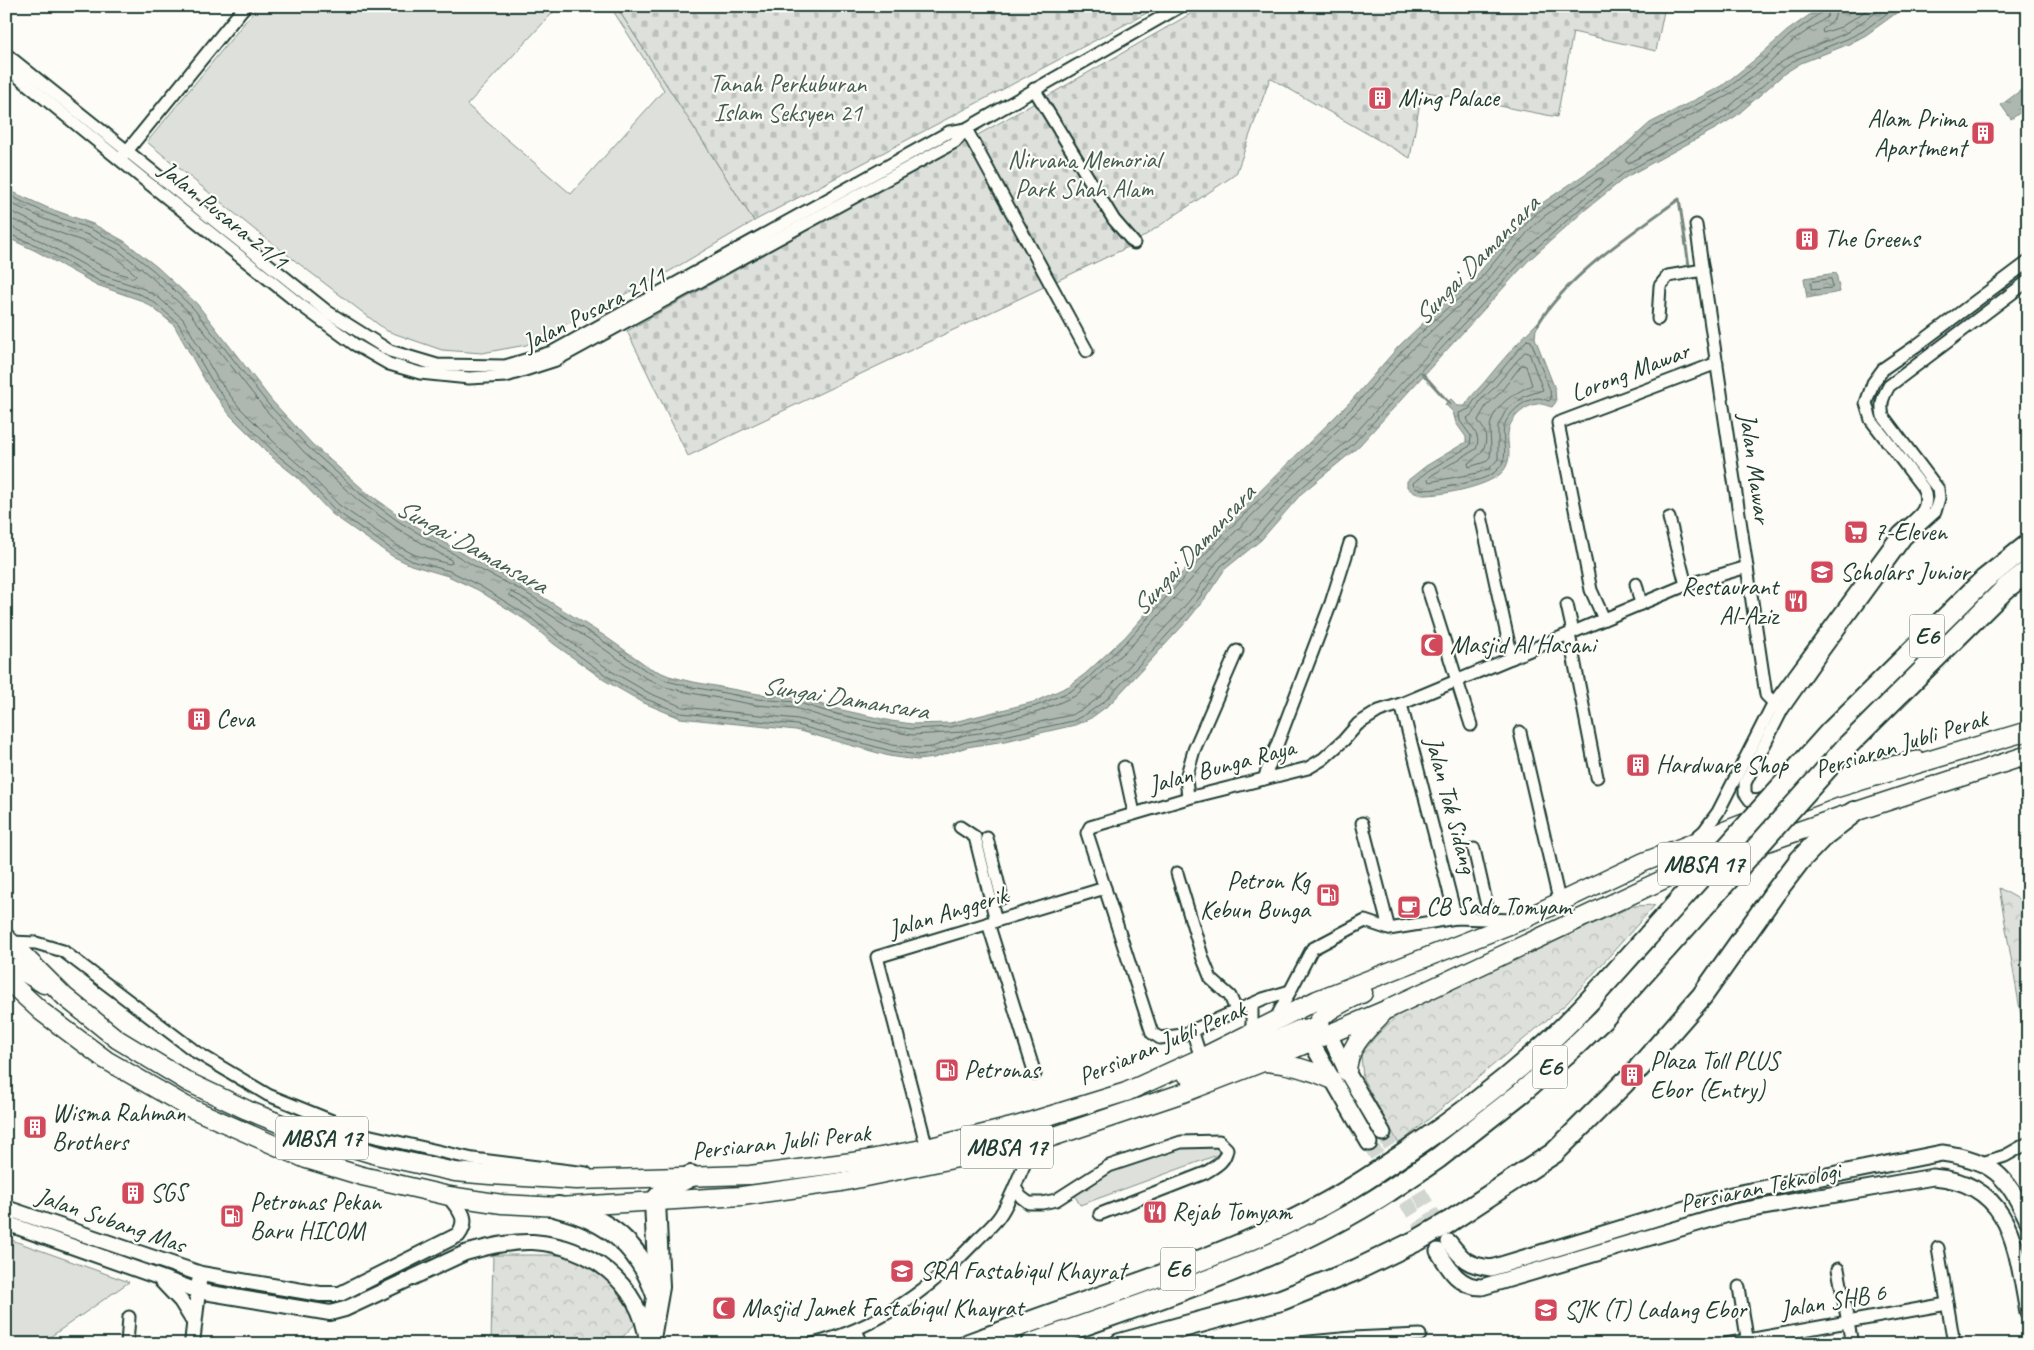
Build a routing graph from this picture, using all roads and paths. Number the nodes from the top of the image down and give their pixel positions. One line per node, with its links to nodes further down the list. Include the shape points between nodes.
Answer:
1 (245, 6): 7 (street, Jalan Pusara 21/1)
2 (1181, 6): 5 (street, Jalan Pusara 21/1)
3 (6, 54): 7 (street, Jalan Pusara 21/1)
4 (6, 67): 7 (street, Jalan Pusara 21/1)
5 (1034, 89): 6 (street, Jalan Pusara 21/1); 9 (street, via 1114,220)
6 (966, 129): 7 (street, Jalan Pusara 21/1, via 949,132 552,352 505,366 437,365 390,351 328,312); 14 (street)
7 (124, 156)
8 (1696, 225): 11 (street, Jalan Mawar)
9 (1134, 243)
10 (2028, 262): 33 (street, via 1884,368 1873,383 1866,403 1871,420 1923,488 1927,504 1899,533)
11 (1703, 270): 13 (street, via 1668,276 1660,286); 15 (street, Jalan Mawar)
12 (2028, 281): 33 (street, via 1889,386 1882,398 1883,416 1938,488 1935,512 1905,539)
13 (1658, 319)
14 (1087, 351)
15 (1717, 363): 20 (street, Jalan Mawar); 27 (street, Lorong Mawar, via 1558,423 1591,590)
16 (1481, 516): 30 (street)
17 (1669, 518): 23 (street)
18 (1350, 543): 41 (street, via 1331,603)
19 (2028, 545): 122 (highway, E6, bridge, via 1984,580 1831,731 1584,1007 1546,1044 1479,1100 1347,1192 1288,1223 1202,1260)
20 (1747, 566): 23 (street, Jalan Bunga Raya); 33 (street, Jalan Mawar, via 1766,695)
21 (2028, 571): 123 (highway, E6, bridge, via 2006,588 1847,746 1603,1019 1521,1093 1438,1158 1389,1191 1308,1236 1217,1276)
22 (1636, 584): 25 (street)
23 (1686, 585): 25 (street, Jalan Bunga Raya)
24 (1428, 589): 31 (street)
25 (1641, 604): 27 (street, Jalan Bunga Raya)
26 (1567, 605): 28 (street)
27 (1604, 619): 28 (street, Jalan Bunga Raya)
28 (1571, 633): 30 (street, Jalan Bunga Raya); 40 (street)
29 (1238, 651): 42 (street, via 1194,750 1186,778)
30 (1512, 658): 31 (street, Jalan Bunga Raya)
31 (1457, 681): 32 (street, Jalan Bunga Raya); 34 (street)
32 (1401, 704): 41 (street, Jalan Bunga Raya, via 1379,711 1358,724 1323,759 1308,768); 55 (street, Jalan Tok Sidang)
33 (1778, 707): 37 (street, via 1744,783 1744,793 1750,800 1757,801 1834,774); 49 (street, via 1718,812 1704,831)
34 (1472, 725)
35 (2028, 731): 37 (main road, Persiaran Jubli Perak / MBSA 17)
36 (1520, 732): 54 (street)
37 (1976, 747): 49 (main road, Persiaran Jubli Perak / MBSA 17, via 1833,789)
38 (2026, 761): 44 (main road, Persiaran Jubli Perak / MBSA 17)
39 (1124, 767): 43 (street)
40 (1597, 777)
41 (1264, 779): 42 (street, Jalan Bunga Raya)
42 (1188, 798): 43 (street, Jalan Bunga Raya)
43 (1134, 812): 52 (street, Jalan Bunga Raya, via 1095,824 1087,833)
44 (1854, 812): 69 (main road, Persiaran Jubli Perak / MBSA 17, via 1675,874); 77 (highway, via 1823,836 1800,860 1702,996)
45 (1362, 823): 59 (street)
46 (960, 826): 51 (street, via 975,837)
47 (987, 838): 51 (street)
48 (1474, 849): 56 (street)
49 (1680, 849): 54 (main road, Persiaran Jubli Perak / MBSA 17, via 1644,862)
50 (1177, 873): 70 (street, via 1211,978 1230,996)
51 (993, 883): 53 (street); 58 (street)
52 (1105, 888): 58 (street, Jalan Anggerik); 72 (street, Jalan Bunga Raya, via 1152,1032 1160,1038 1169,1038)
53 (1002, 898)
54 (1560, 904): 57 (main road, Persiaran Jubli Perak / MBSA 17)
55 (1456, 918): 56 (street); 59 (street)
56 (1490, 919): 57 (street)
57 (1522, 920): 61 (main road, Persiaran Jubli Perak / MBSA 17)
58 (992, 922): 78 (street); 86 (street, Jalan Anggerik, via 877,958)
59 (1389, 929): 64 (street, via 1365,921 1312,949)
60 (8, 940): 66 (main road, Persiaran Jubli Perak / MBSA 17); 91 (street, via 36,943 63,951 196,1052 268,1095 367,1136 473,1159)
61 (1414, 961): 71 (main road, Persiaran Jubli Perak / MBSA 17, via 1317,1000); 74 (main road, via 1387,982 1330,1008 1319,1018)
62 (6, 968): 66 (main road, via 25,973)
63 (6, 979): 67 (main road, Persiaran Jubli Perak / MBSA 17)
64 (1290, 990): 68 (street, Jalan Bunga Raya); 71 (street)
65 (6, 994): 67 (main road)
66 (65, 997): 91 (main road, Persiaran Jubli Perak / MBSA 17, via 117,1039 188,1082 298,1131 376,1155 455,1172 576,1180)
67 (31, 1002): 93 (main road, Persiaran Jubli Perak / MBSA 17, via 106,1060 186,1106 306,1159 362,1176)
68 (1252, 1004): 70 (street, Jalan Bunga Raya); 73 (street)
69 (1388, 1009): 74 (main road, Persiaran Jubli Perak / MBSA 17); 79 (main road, via 1362,1034)
70 (1236, 1010): 72 (street, Jalan Bunga Raya)
71 (1274, 1022): 73 (main road, Persiaran Jubli Perak / MBSA 17)
72 (1192, 1030): 75 (street)
73 (1252, 1033): 75 (main road, Persiaran Jubli Perak / MBSA 17)
74 (1318, 1034): 76 (main road, Persiaran Jubli Perak / MBSA 17); 79 (main road); 81 (main road, via 1301,1029 1216,1066)
75 (1201, 1058): 81 (main road, Persiaran Jubli Perak / MBSA 17)
76 (1263, 1062): 79 (main road, via 1292,1064); 83 (main road, Persiaran Jubli Perak / MBSA 17, via 1184,1093)
77 (1639, 1068)
78 (1035, 1074)
79 (1339, 1076): 82 (main road); 84 (main road)
80 (1625, 1082): 124 (highway, via 1554,1153 1418,1240 1356,1270 1281,1300)
81 (1126, 1092): 86 (main road, Persiaran Jubli Perak / MBSA 17, via 1016,1126)
82 (1383, 1133)
83 (1040, 1141): 92 (street, via 1027,1158); 94 (main road, Persiaran Jubli Perak / MBSA 17, via 841,1182 742,1196)
84 (1369, 1143)
85 (2028, 1143): 87 (street)
86 (927, 1148): 90 (main road, Persiaran Jubli Perak / MBSA 17, via 750,1175)
87 (2005, 1156): 88 (street); 89 (street)
88 (1982, 1163): 89 (main road, Persiaran Teknologi); 110 (main road, Persiaran Teknologi, via 1942,1152 1731,1195 1491,1268 1478,1267 1444,1247 1450,1271 1462,1282 1482,1287 1735,1212 1933,1177 1947,1178 1990,1200 2006,1220 2014,1240)
89 (2000, 1174): 98 (main road, Persiaran Teknologi)
90 (691, 1176): 91 (main road, Persiaran Jubli Perak / MBSA 17); 94 (highway, via 666,1189)
91 (628, 1178)
92 (1015, 1187): 97 (street, via 1030,1203 1042,1203 1056,1200 1109,1166 1181,1142 1219,1141 1227,1149 1226,1156 1218,1165 1205,1173); 114 (street, via 1000,1216 961,1257 918,1293)
93 (450, 1196): 95 (main road, Persiaran Jubli Perak / MBSA 17, via 502,1204); 104 (street, Jalan Subang Mas, via 464,1220 458,1235 340,1294 320,1294)
94 (654, 1202): 95 (main road, Persiaran Jubli Perak / MBSA 17); 108 (highway)
95 (558, 1207): 108 (highway, via 591,1217 621,1237 645,1270)
96 (6, 1208): 102 (street, Jalan Subang Mas)
97 (1100, 1214)
98 (2028, 1221)
99 (6, 1223): 103 (street, Jalan Subang Mas)
100 (1938, 1248): 109 (street)
101 (1838, 1269): 113 (street)
102 (201, 1274): 104 (street, Jalan Subang Mas); 106 (street, Jalan Subang Mas)
103 (160, 1278): 106 (street, Jalan Subang Mas); 112 (street, via 181,1301)
104 (236, 1280): 107 (street)
105 (1739, 1287): 116 (street)
106 (198, 1291): 107 (street, Jalan Subang Mas); 112 (street, Jalan Subang Mas)
107 (250, 1299): 119 (street, Jalan Subang Mas, via 330,1313 346,1309 465,1253 533,1242 572,1249 615,1276 638,1309)
108 (658, 1300): 119 (highway)
109 (1947, 1304): 113 (street, Jalan SHB 6); 128 (street)
110 (2028, 1312)
111 (129, 1317): 117 (street)
112 (194, 1322): 118 (street, Jalan Subang Mas)
113 (1848, 1322): 116 (street, Jalan SHB 6); 127 (street)
114 (856, 1330): 120 (street); 121 (street)
115 (1420, 1335): 125 (street)
116 (1747, 1342): 126 (street, Jalan SHB 6)
117 (127, 1344)
118 (192, 1344)
119 (648, 1344)
120 (812, 1344)
121 (862, 1344)
122 (969, 1344)
123 (1031, 1344)
124 (1120, 1344)
125 (1288, 1344)
126 (1726, 1344)
127 (1852, 1344)
128 (1954, 1344)

